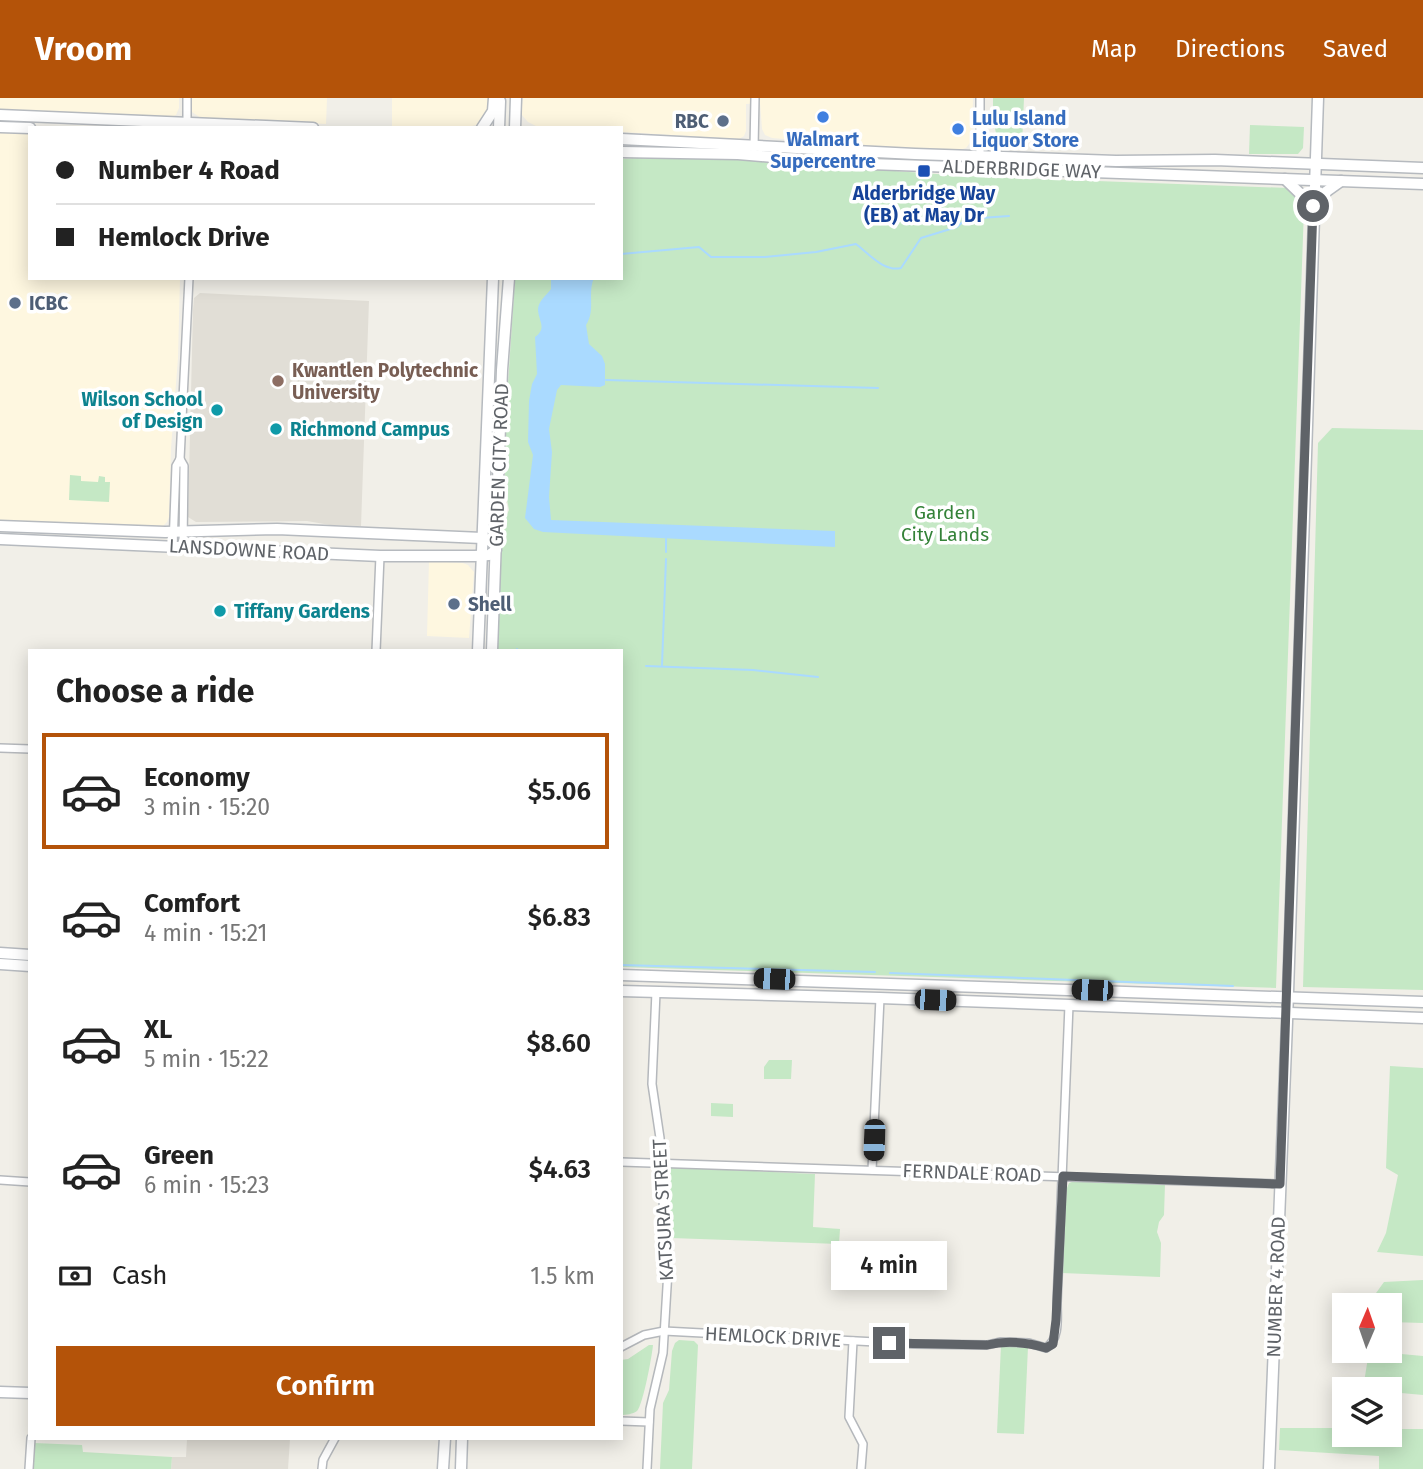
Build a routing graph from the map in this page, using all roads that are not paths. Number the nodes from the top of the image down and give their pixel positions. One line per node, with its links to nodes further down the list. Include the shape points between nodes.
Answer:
1 (187, 98): 9 (street)
2 (494, 98): 11 (main road, via 493,111)
3 (500, 98): 12 (main road)
4 (516, 98): 13 (main road)
5 (755, 98): 17 (street)
6 (980, 98): 19 (street)
7 (1318, 98): 20 (main road, NUMBER 4 ROAD)
8 (0, 114): 9 (main road)
9 (187, 125): 10 (main road)
10 (229, 126)
11 (483, 126)
12 (499, 126)
13 (515, 126)
14 (0, 127): 15 (main road)
15 (28, 128)
16 (623, 139): 17 (main road, ALDERBRIDGE WAY)
17 (754, 150): 18 (main road, ALDERBRIDGE WAY); 19 (main road, ALDERBRIDGE WAY)
18 (623, 152)
19 (980, 162): 20 (main road, ALDERBRIDGE WAY); 22 (main road, ALDERBRIDGE WAY)
20 (1315, 164): 21 (main road, ALDERBRIDGE WAY); 23 (main road, NUMBER 4 ROAD)
21 (1423, 168)
22 (1284, 179): 23 (main road, ALDERBRIDGE WAY); 26 (main road)
23 (1315, 180): 24 (main road, ALDERBRIDGE WAY); 26 (main road, NUMBER 4 ROAD)
24 (1341, 181): 25 (main road, ALDERBRIDGE WAY); 26 (main road)
25 (1423, 184)
26 (1313, 206): 52 (main road, NUMBER 4 ROAD)
27 (190, 280): 31 (street)
28 (492, 280): 32 (main road, GARDEN CITY ROAD)
29 (509, 280): 35 (main road, GARDEN CITY ROAD)
30 (0, 526): 31 (main road, LANSDOWNE ROAD)
31 (179, 532): 32 (main road, LANSDOWNE ROAD, via 277,529); 34 (street)
32 (482, 538): 35 (main road, LANSDOWNE ROAD); 37 (main road, GARDEN CITY ROAD)
33 (0, 539): 34 (main road, LANSDOWNE ROAD)
34 (178, 546): 36 (main road, LANSDOWNE ROAD)
35 (496, 547): 37 (main road, LANSDOWNE ROAD); 40 (main road, GARDEN CITY ROAD)
36 (380, 556): 37 (main road, LANSDOWNE ROAD); 38 (street)
37 (482, 556): 39 (main road, GARDEN CITY ROAD)
38 (376, 649)
39 (478, 649)
40 (492, 649)
41 (0, 748): 42 (street)
42 (28, 750)
43 (0, 953): 44 (main road)
44 (28, 955)
45 (0, 964): 46 (main road)
46 (28, 966)
47 (623, 975): 48 (main road)
48 (881, 983): 51 (main road); 52 (main road)
49 (623, 991): 50 (main road)
50 (656, 992): 51 (main road); 58 (street, KATSURA STREET, via 652,1084)
51 (880, 998): 54 (main road); 59 (street)
52 (1288, 998): 53 (main road); 55 (main road, NUMBER 4 ROAD)
53 (1423, 1002)
54 (1069, 1005): 55 (main road); 60 (street)
55 (1287, 1013): 56 (main road); 63 (main road, NUMBER 4 ROAD)
56 (1423, 1018)
57 (623, 1162): 58 (street, FERNDALE ROAD)
58 (663, 1163): 59 (street, FERNDALE ROAD); 64 (street, KATSURA STREET, via 669,1254)
59 (872, 1170): 60 (street, FERNDALE ROAD)
60 (1063, 1176): 63 (street, FERNDALE ROAD); 65 (street, HEMLOCK DRIVE, via 1053,1344 1046,1348 1000,1342)
61 (0, 1180): 62 (street)
62 (28, 1182)
63 (1280, 1184): 81 (main road, NUMBER 4 ROAD)
64 (664, 1331): 65 (street, HEMLOCK DRIVE); 66 (street, HEMLOCK DRIVE); 70 (street, KATSURA STREET)
65 (853, 1341): 80 (street, via 849,1417 863,1444)
66 (623, 1346)
67 (0, 1392): 68 (main road)
68 (28, 1393)
69 (623, 1421): 70 (street)
70 (649, 1422): 79 (street, KATSURA STREET)
71 (31, 1440): 75 (street)
72 (334, 1440): 76 (street)
73 (445, 1440): 77 (main road)
74 (462, 1440): 78 (main road)
75 (29, 1469)
76 (322, 1469)
77 (443, 1469)
78 (461, 1469)
79 (647, 1469)
80 (861, 1469)
81 (1269, 1469)

